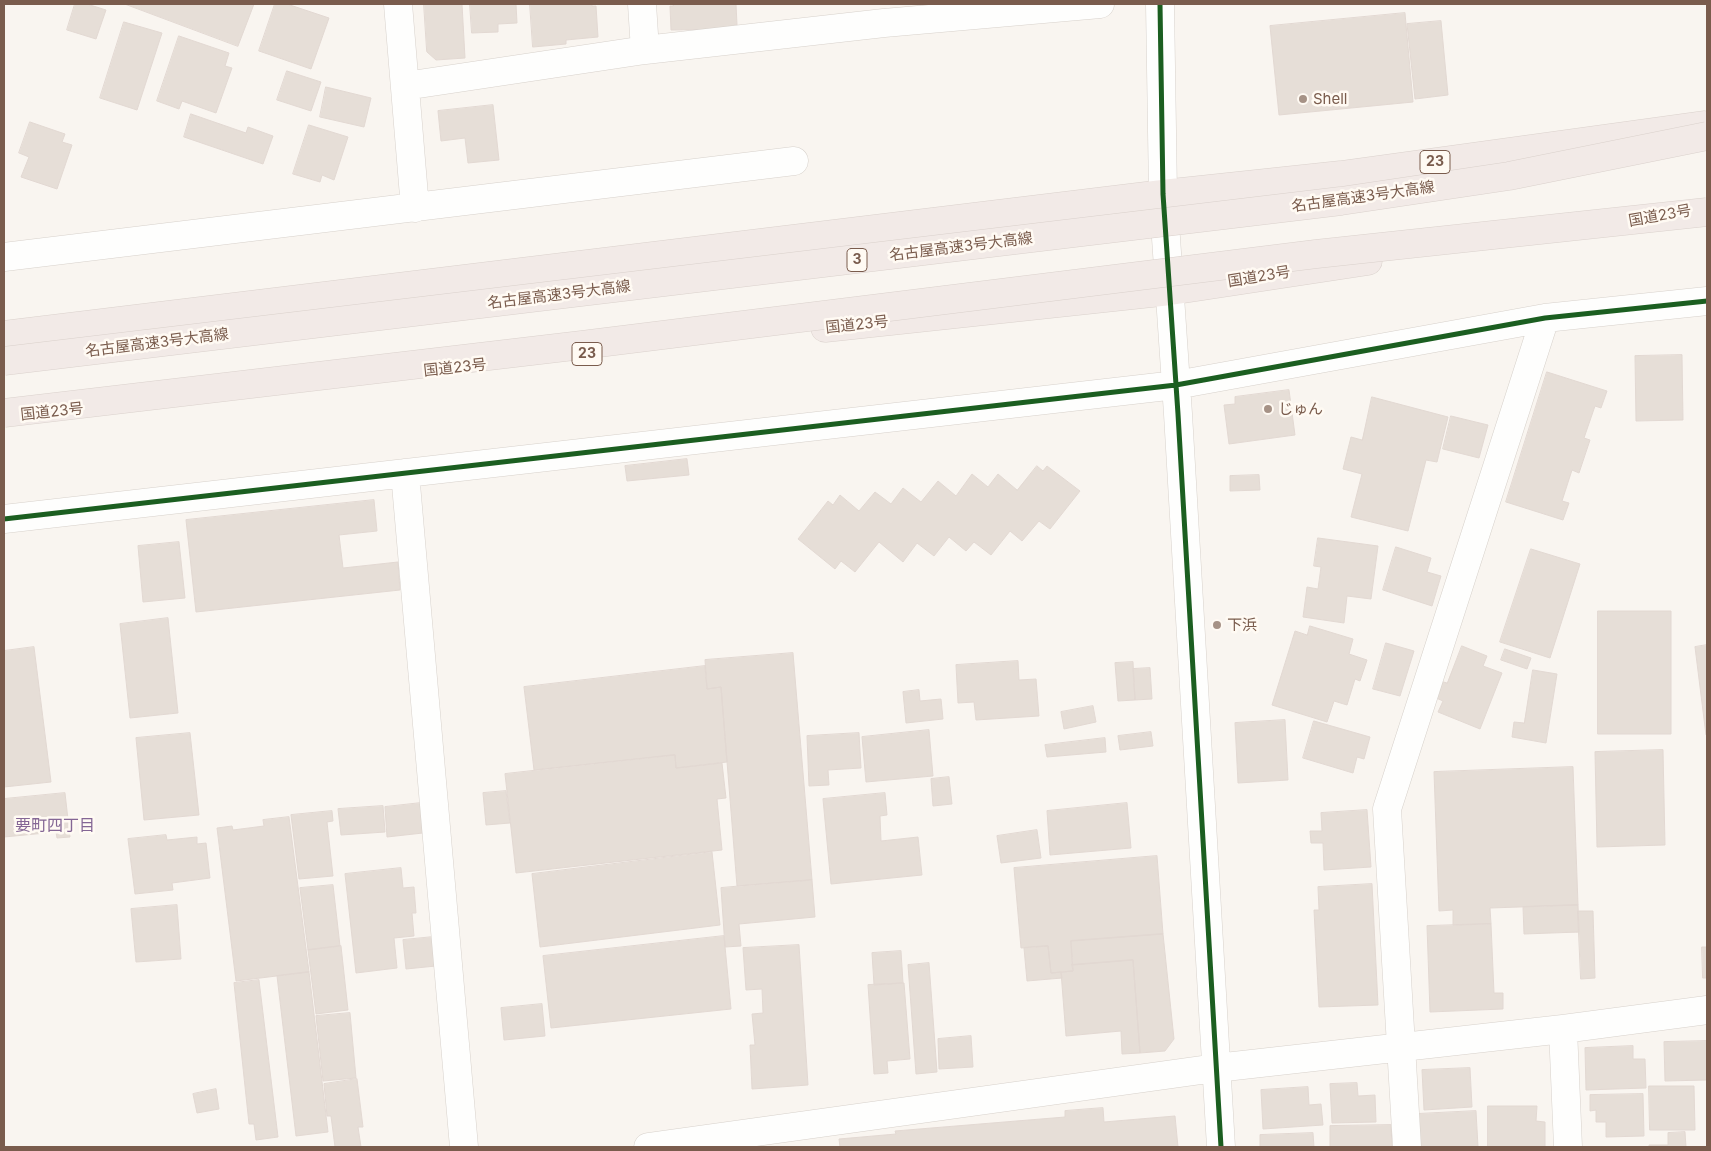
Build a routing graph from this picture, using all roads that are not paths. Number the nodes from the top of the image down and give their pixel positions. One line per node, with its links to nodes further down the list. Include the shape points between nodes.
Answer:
1 (398, 4): 7 (street)
2 (642, 4): 6 (street)
3 (1100, 4): 5 (street)
4 (1160, 4): 11 (street)
5 (883, 13): 6 (street)
6 (645, 50): 7 (street)
7 (405, 86): 12 (street)
8 (1707, 124): 11 (highway, 23, via 1341,175)
9 (1707, 136): 20 (highway, 名古屋高速3号大高線 / 3, bridge, via 1509,176 1341,201)
10 (794, 161): 12 (street)
11 (1163, 194): 16 (street); 19 (highway, 23)
12 (414, 208): 15 (street)
13 (1707, 208): 16 (highway, 国道23号 / 23, via 1568,233)
14 (1707, 212): 22 (highway, bridge, via 1316,254)
15 (4, 257)
16 (1170, 291): 21 (street); 23 (highway, 国道23号 / 23)
17 (1707, 301): 18 (street)
18 (1544, 318): 21 (street); 28 (street, via 1387,808)
19 (4, 334)
20 (4, 361)
21 (1176, 385): 24 (street); 29 (street)
22 (4, 413)
23 (4, 417)
24 (405, 473): 25 (street); 30 (street)
25 (4, 519)
26 (1707, 1010): 27 (street)
27 (1563, 1029): 28 (street); 34 (street)
28 (1402, 1048): 29 (street); 33 (street)
29 (1216, 1068): 31 (street); 32 (street)
30 (464, 1147)
31 (648, 1147)
32 (1221, 1147)
33 (1407, 1147)
34 (1568, 1147)

